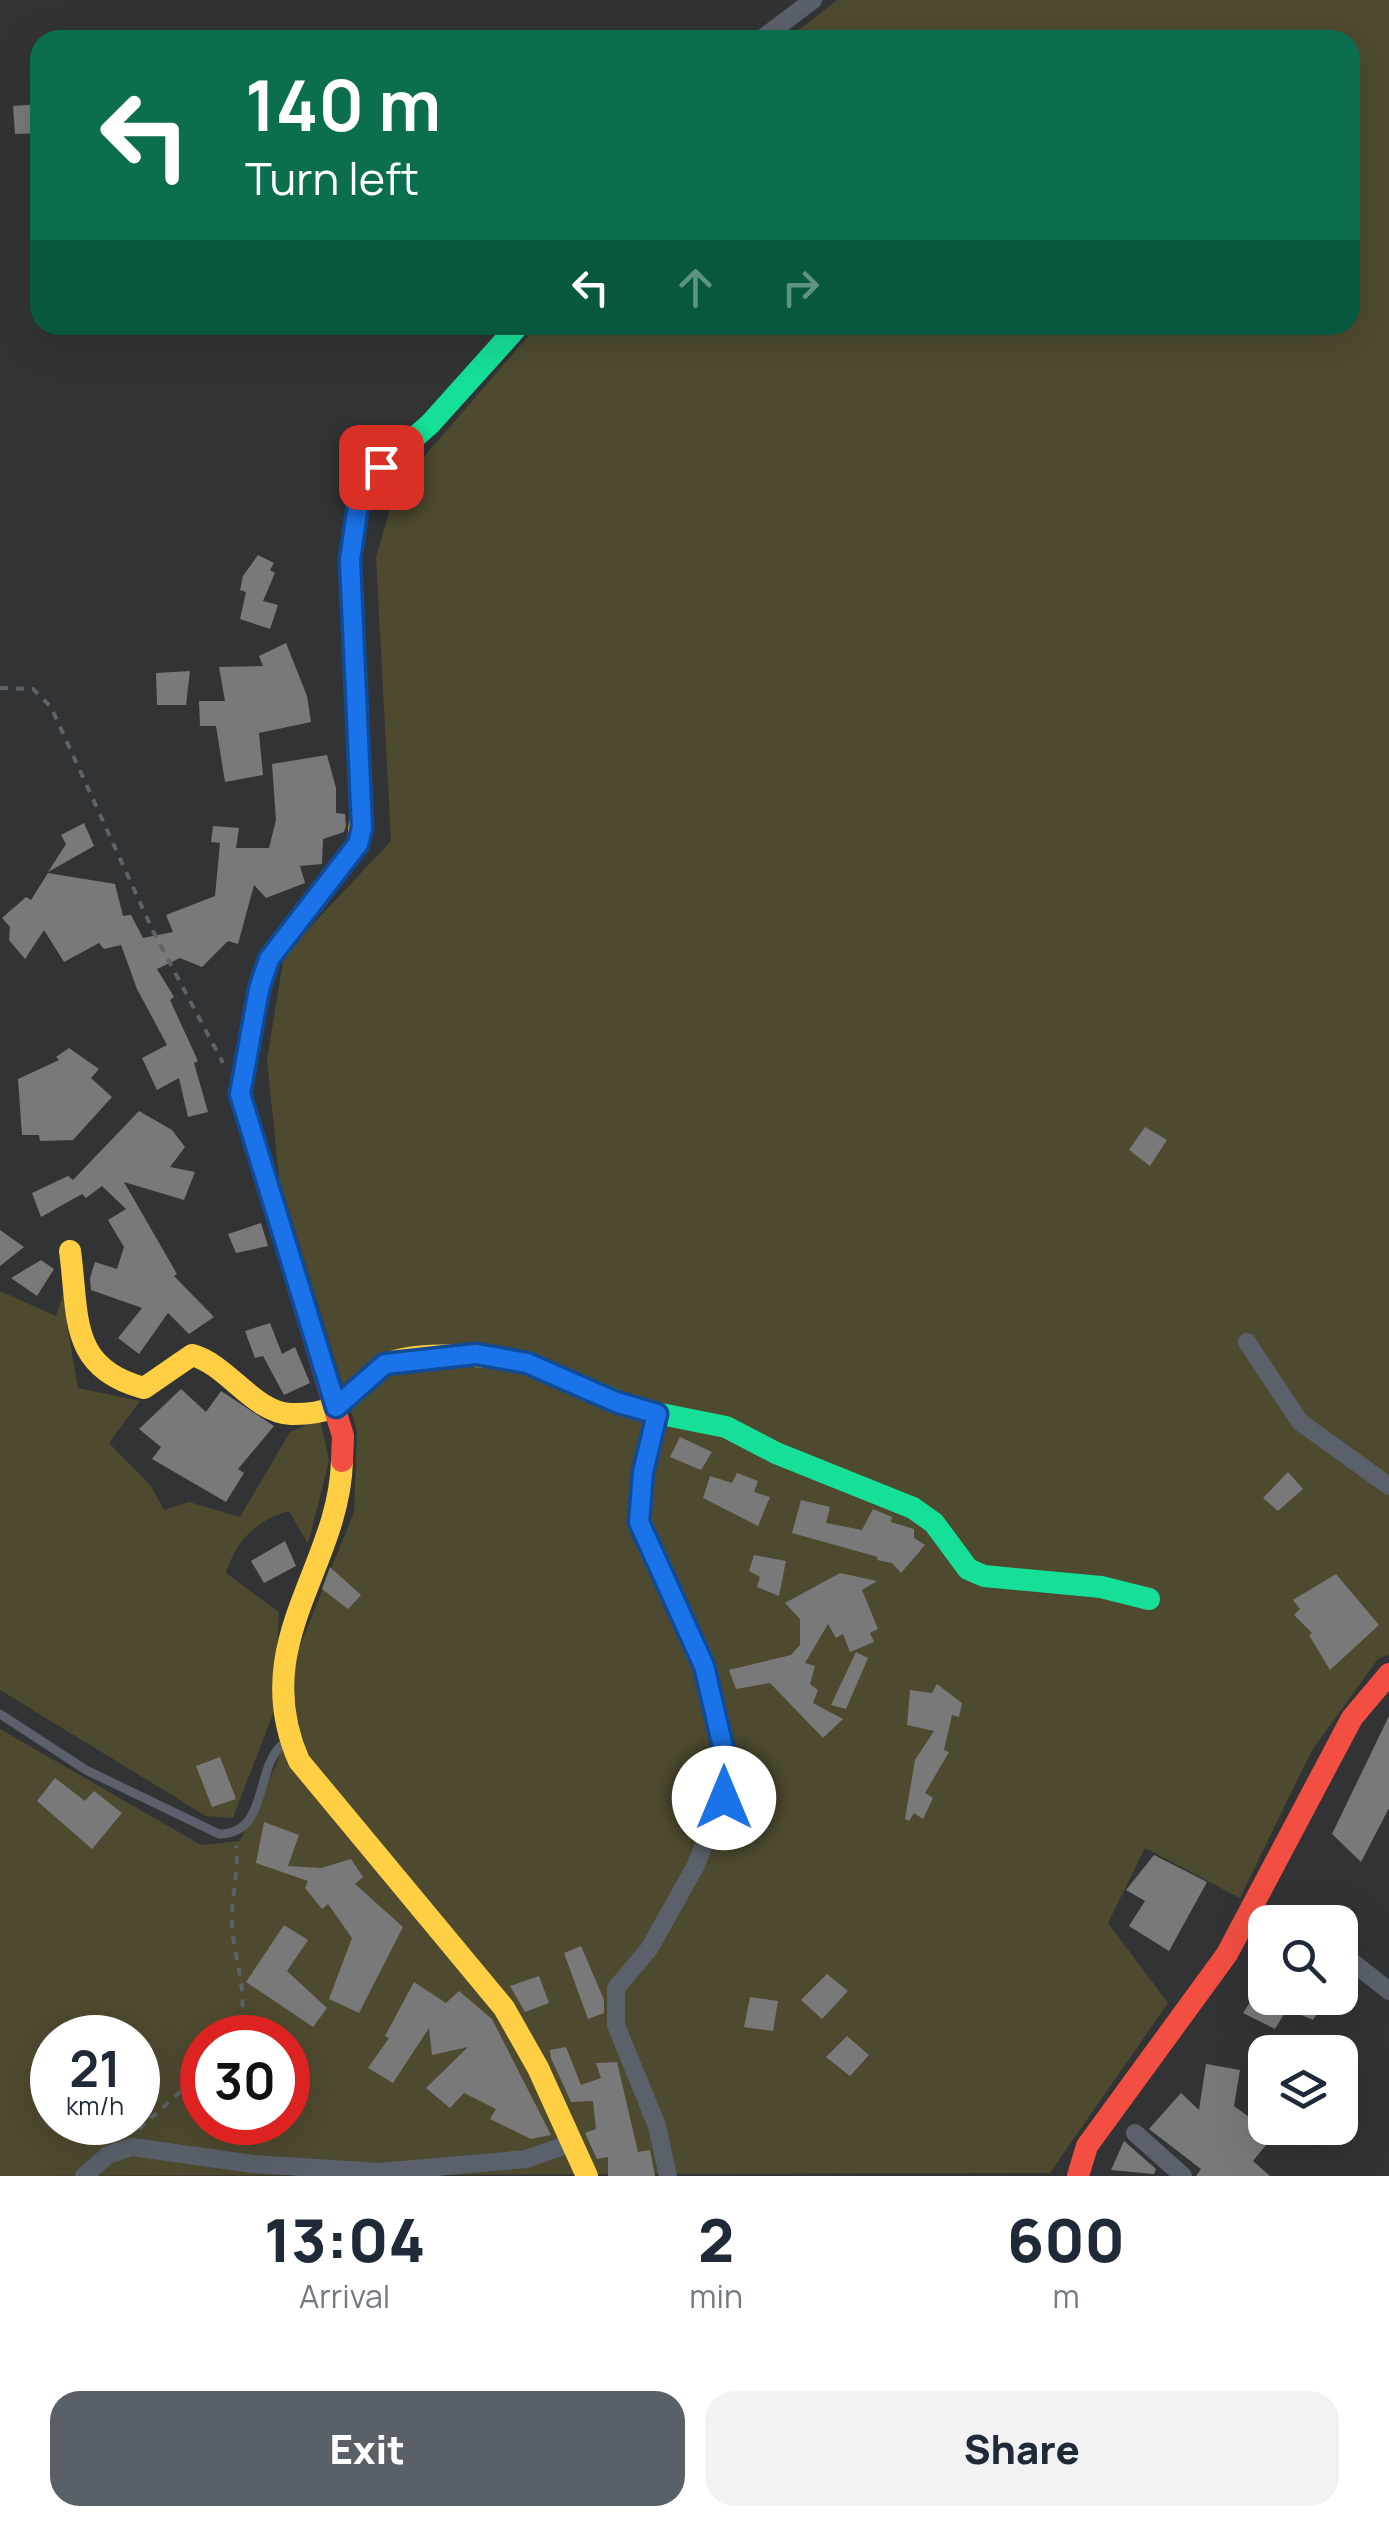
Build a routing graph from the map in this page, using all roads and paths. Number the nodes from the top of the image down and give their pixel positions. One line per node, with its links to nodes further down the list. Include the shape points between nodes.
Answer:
1 (807, 2): 2 (street)
2 (772, 30)
3 (511, 335): 5 (street, via 381,467 358,505 350,560 362,828 358,844 269,959)
4 (0, 688): 5 (path, via 33,688 51,707 153,930)
5 (240, 1094): 8 (street)
6 (70, 1251): 8 (street, via 80,1343 102,1375 144,1388 192,1356 288,1414)
7 (1247, 1342): 10 (street, via 1300,1422)
8 (336, 1407): 9 (street, via 385,1364 476,1354 527,1363); 14 (street, via 344,1481 292,1611 283,1706)
9 (657, 1414): 11 (street, via 726,1427 913,1508 934,1523 968,1568 984,1576); 25 (street, via 639,1522 704,1666 726,1760 724,1798 695,1866 649,1949 616,1988 616,2025 657,2126)
10 (1389, 1486)
11 (1149, 1598)
12 (1389, 1674): 26 (street, via 1344,1731 1235,1941 1087,2146)
13 (0, 1714): 15 (lane, via 86,1770 209,1831)
14 (288, 1740): 15 (lane, via 271,1756 255,1810); 21 (street, via 504,2008)
15 (235, 1831): 18 (path, via 232,1921)
16 (1358, 1966): 17 (street)
17 (1389, 1991)
18 (243, 2015)
19 (180, 2091): 22 (path, via 142,2125)
20 (1135, 2133): 27 (street)
21 (572, 2143): 22 (street, via 526,2159 380,2172); 24 (street)
22 (132, 2147): 23 (street)
23 (84, 2176)
24 (587, 2176)
25 (668, 2176)
26 (1078, 2176)
27 (1183, 2176)

